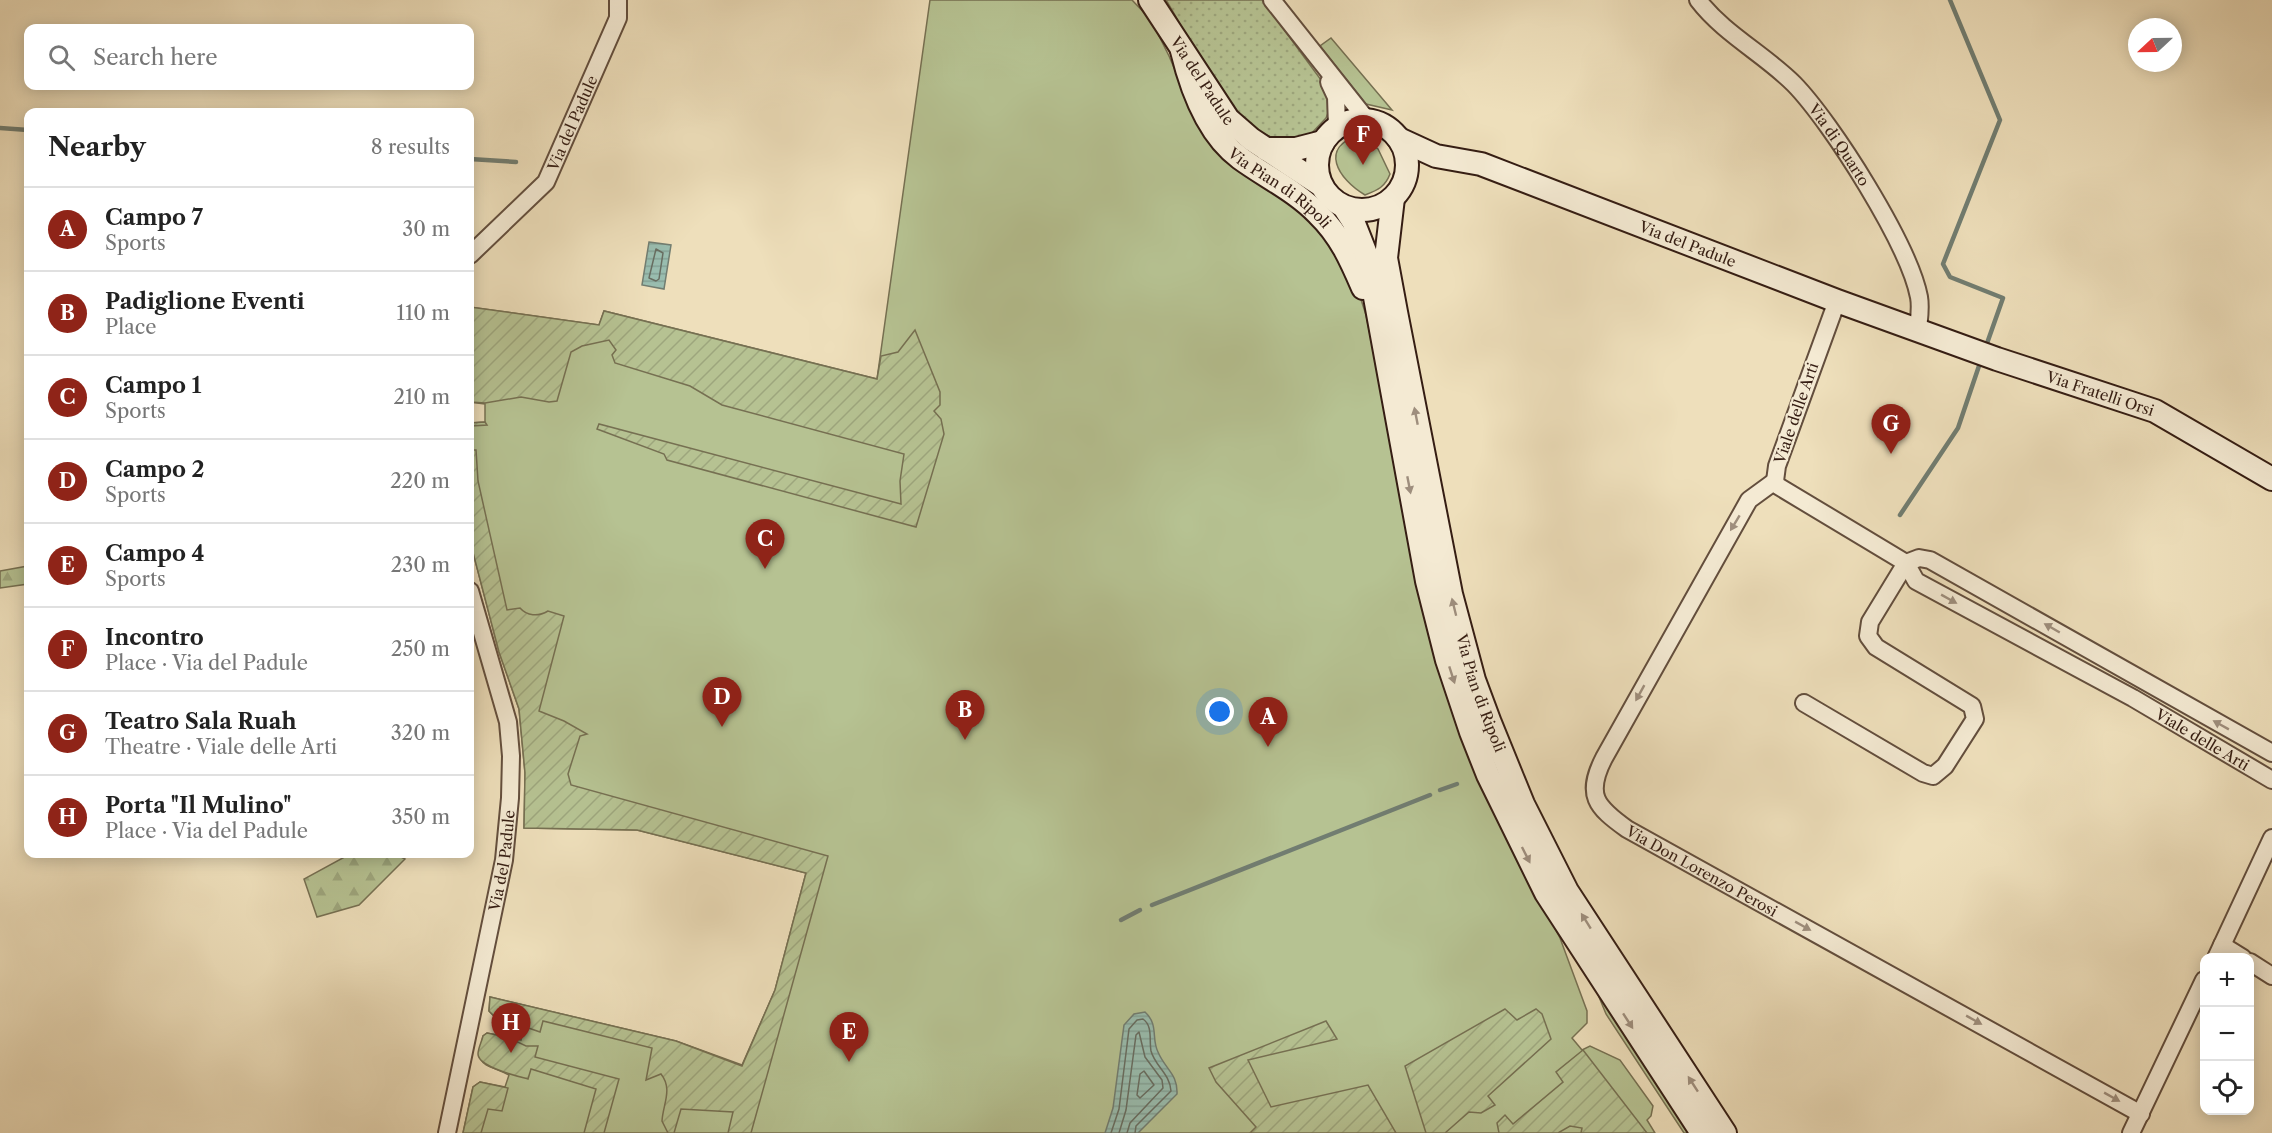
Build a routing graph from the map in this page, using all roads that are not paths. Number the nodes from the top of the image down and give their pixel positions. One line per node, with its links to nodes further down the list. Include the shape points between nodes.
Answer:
1 (618, 0): 16 (street, Via del Padule, via 618,18 546,182)
2 (1150, 0): 5 (main road, Via del Padule)
3 (1272, 0): 6 (street, Via del Padule)
4 (1698, 0): 19 (street, Via di Quarto, via 1710,17 1794,84 1823,119 1887,222 1912,274 1919,297)
5 (1182, 51): 10 (main road, Via del Padule, via 1228,119); 18 (main road, Via Pian di Ripoli, via 1198,99 1216,131 1237,156 1301,199 1329,225 1349,255)
6 (1316, 58): 7 (street, Via del Padule); 8 (street, Via del Padule, via 1336,97)
7 (1366, 120): 8 (main road, via 1351,121); 9 (main road, Via del Padule, via 1381,124)
8 (1330, 134): 10 (main road, via 1296,149); 13 (main road, Via del Padule, via 1316,164)
9 (1399, 139): 11 (main road, Via del Padule); 12 (main road, via 1405,153)
10 (1266, 149): 13 (main road, Via del Padule)
11 (1456, 161): 12 (main road, Via del Padule); 17 (main road, Via del Padule, via 1481,164)
12 (1406, 175): 14 (main road)
13 (1321, 185): 15 (main road, Via del Padule)
14 (1393, 198): 15 (main road, via 1370,210); 37 (main road, Via Pian di Ripoli, one-way to 14, via 1567,891 1523,804 1474,680 1451,594 1386,258)
15 (1344, 207): 18 (main road, Via Pian di Ripoli, via 1368,259)
16 (474, 251)
17 (1838, 301): 19 (main road, Via del Padule); 21 (street, Viale delle Arti, via 1777,466)
18 (1378, 324): 36 (main road, Via Pian di Ripoli, one-way to 36, via 1435,613 1453,678 1488,775 1546,893)
19 (1918, 329): 20 (main road, Via Fratelli Orsi, via 2155,411)
20 (2272, 480)
21 (1775, 481): 22 (street, Viale delle Arti, via 1793,496); 34 (street, Via Don Lorenzo Perosi, one-way to 34, via 1749,500 1604,758 1594,780 1600,807 1627,829)
22 (1906, 563): 24 (street, Viale delle Arti, one-way to 22, via 1930,560 1919,558); 25 (street, Viale delle Arti, one-way to 25, via 1916,581); 26 (street, via 1870,622 1868,636 1876,647 1972,706 1975,719 1945,766 1933,776 1923,773)
23 (474, 605): 35 (street, Via del Padule, via 508,722 510,798 504,860)
24 (2142, 681): 25 (street); 27 (street, Viale delle Arti, one-way to 24)
25 (2133, 698): 28 (street, Viale delle Arti)
26 (1803, 703)
27 (2272, 753)
28 (2272, 780)
29 (2272, 838): 30 (street)
30 (2219, 951)
31 (2254, 965): 32 (street)
32 (2272, 976)
33 (2200, 990): 34 (street)
34 (2141, 1114): 38 (street)
35 (447, 1133)
36 (1702, 1133)
37 (1725, 1133)
38 (2131, 1133)

